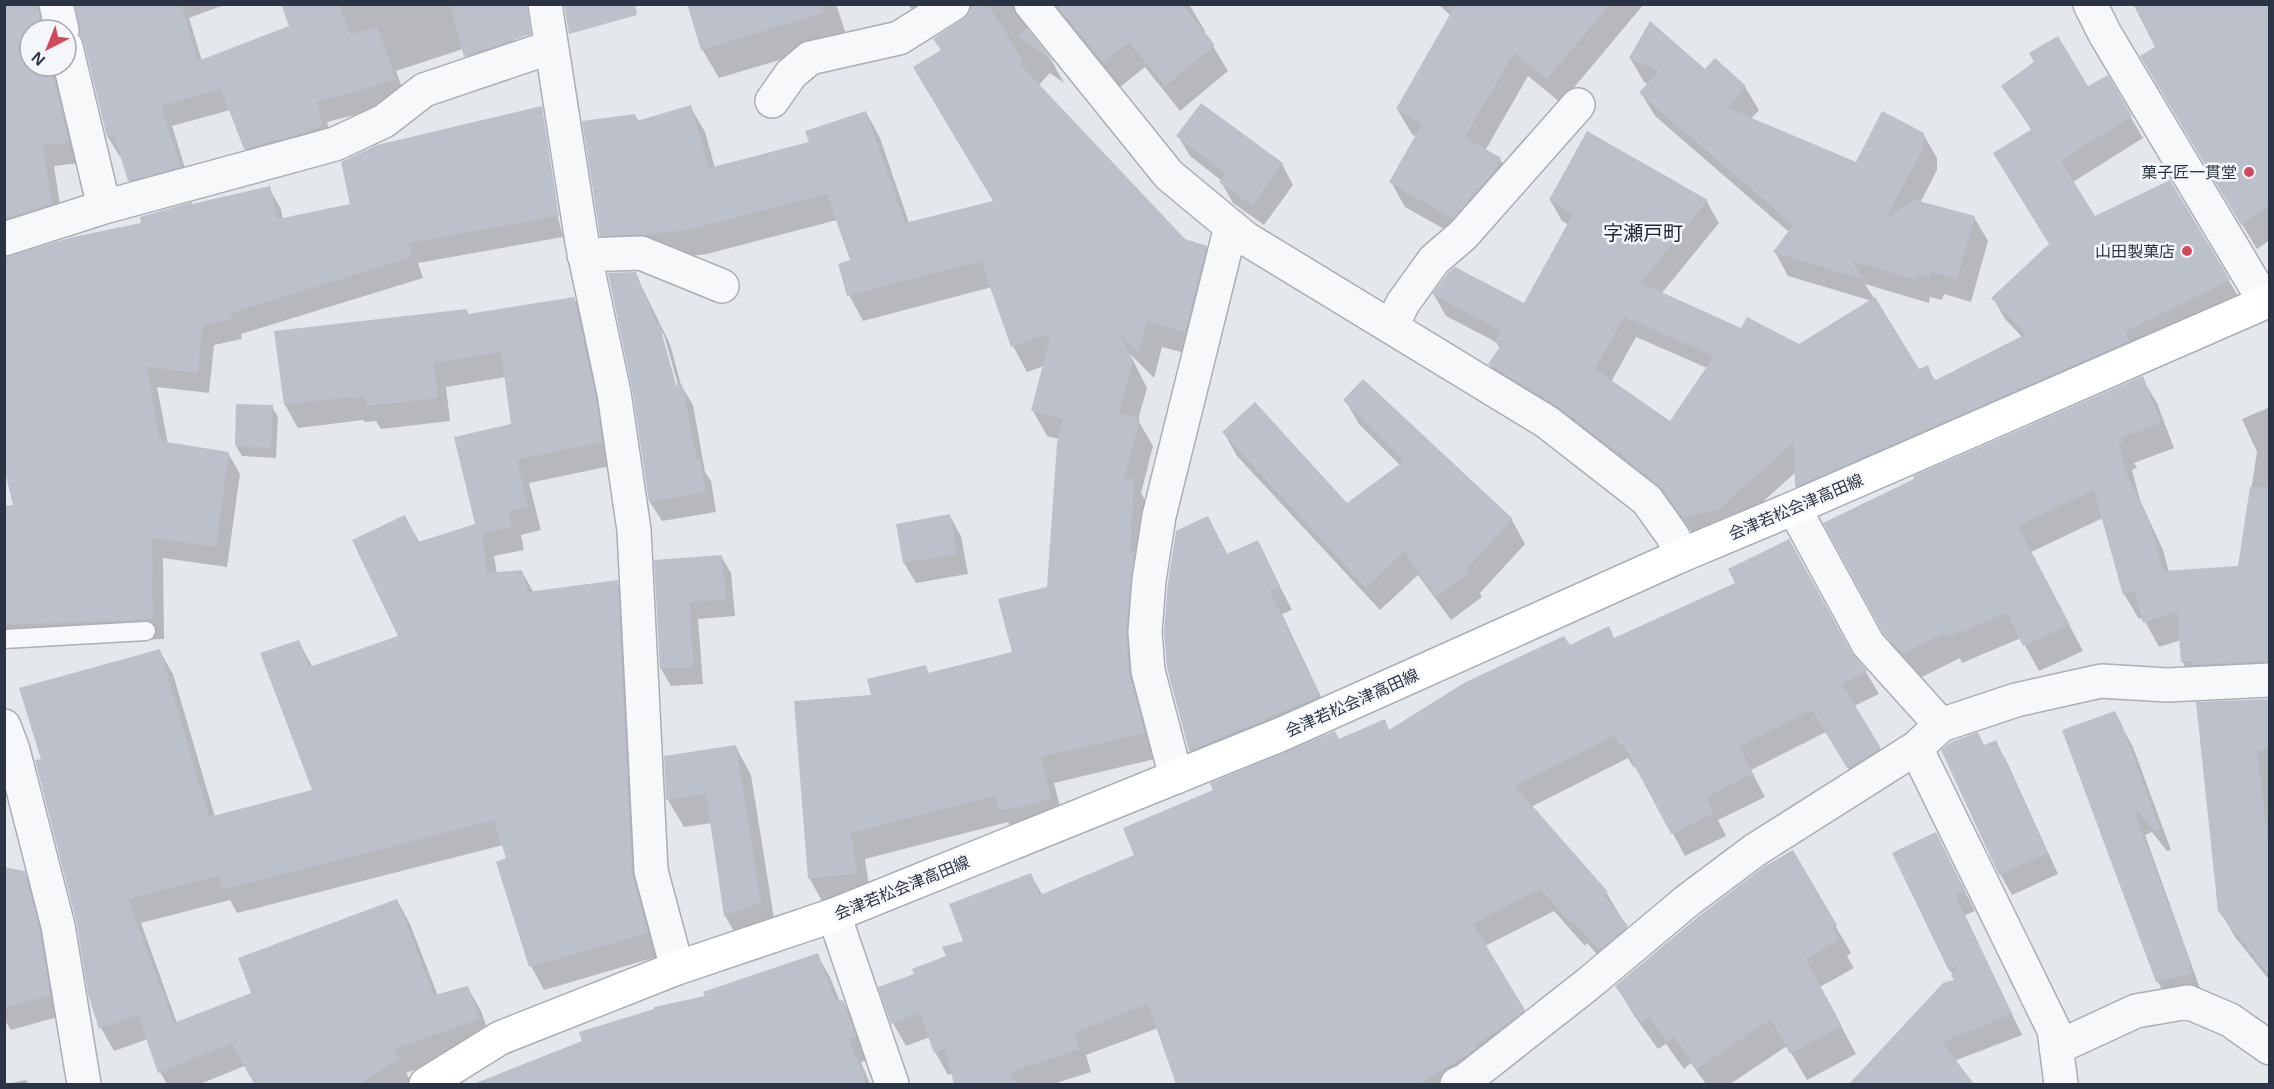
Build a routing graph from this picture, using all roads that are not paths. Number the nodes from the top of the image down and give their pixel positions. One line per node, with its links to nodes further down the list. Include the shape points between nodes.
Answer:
1 (545, 4): 5 (street)
2 (953, 4): 7 (street, via 899,38 810,58 791,74)
3 (1031, 4): 10 (street, via 1170,175)
4 (2090, 4): 14 (street)
5 (551, 47): 9 (street, via 424,90 384,121 335,144); 12 (street)
6 (73, 78): 9 (street)
7 (772, 101)
8 (1578, 105): 15 (street, via 1463,235 1434,260)
9 (104, 207): 11 (street)
10 (1231, 226): 15 (street); 24 (street, via 1159,516 1149,580 1145,632 1148,671)
11 (4, 239)
12 (584, 255): 13 (street, via 642,253); 26 (street, via 614,393 634,530 651,871)
13 (722, 286)
14 (2267, 301): 16 (main road, 会津若松会津高田線)
15 (1391, 327): 17 (street, via 1546,422 1647,500)
16 (1794, 508): 17 (main road, 会津若松会津高田線); 21 (street, via 1868,644)
17 (1682, 555): 24 (main road, 会津若松会津高田線, via 1282,734)
18 (146, 631): 19 (lane)
19 (4, 639)
20 (2270, 680): 21 (street, via 2167,685 2101,681 2016,700)
21 (1941, 725): 23 (street)
22 (4, 726): 29 (street, via 58,926)
23 (1916, 748): 27 (street, via 2054,1030); 32 (street, via 1755,850)
24 (1176, 777): 25 (main road, 会津若松会津高田線)
25 (834, 915): 26 (main road, 会津若松会津高田線); 31 (street)
26 (677, 968): 30 (main road, 会津若松会津高田線, via 500,1038)
27 (2056, 1048): 28 (street, via 2136,1011 2188,1002 2230,1020); 33 (street)
28 (2270, 1048)
29 (84, 1084)
30 (426, 1084)
31 (892, 1084)
32 (1457, 1084)
33 (2061, 1084)

